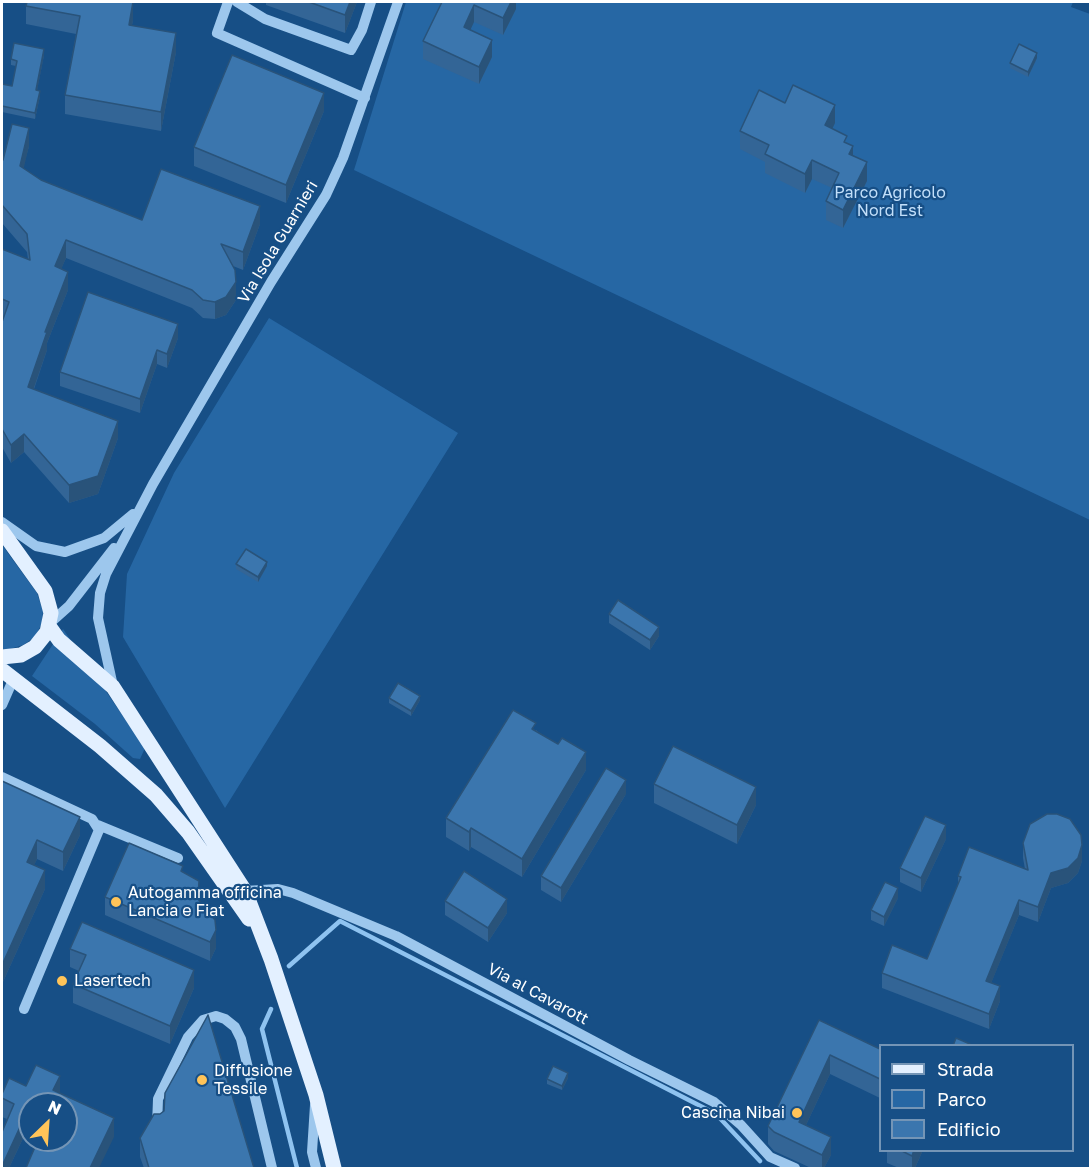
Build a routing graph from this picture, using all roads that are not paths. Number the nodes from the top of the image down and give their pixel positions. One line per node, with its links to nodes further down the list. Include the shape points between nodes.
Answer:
1 (228, 2): 5 (street, via 217,33)
2 (237, 2): 3 (street, via 265,19 351,50)
3 (372, 2)
4 (398, 2): 5 (street, Via Isola Guarnieri)
5 (365, 98): 6 (street, Via Isola Guarnieri, via 319,208)
6 (153, 484): 7 (street, Via Isola Guarnieri, via 128,520 80,549 43,549); 8 (street, Via Isola Guarnieri)
7 (2, 522)
8 (131, 526): 10 (street, Via Isola Guarnieri, via 69,606); 13 (street, Via Isola Guarnieri, via 106,574 99,604 101,634)
9 (2, 531): 10 (main road, via 47,594)
10 (50, 624): 11 (main road, via 42,640 30,651); 13 (main road, via 58,640)
11 (2, 657)
12 (7, 675): 14 (street); 19 (main road, via 110,754 162,801 233,893)
13 (113, 687): 18 (main road)
14 (2, 705)
15 (2, 777): 16 (street)
16 (98, 825): 17 (street); 20 (street, via 99,835)
17 (178, 858)
18 (245, 891): 19 (main road); 23 (street, Via al Cavarott, via 278,889 293,893 396,936 714,1102)
19 (271, 959): 21 (main road)
20 (24, 1010)
21 (316, 1095): 25 (street, via 312,1152); 26 (main road)
22 (157, 1126): 24 (street, via 158,1099 188,1037 203,1020 225,1018 241,1039)
23 (772, 1164): 27 (street, Via al Cavarott)
24 (273, 1168)
25 (316, 1168)
26 (334, 1168)
27 (795, 1168)

